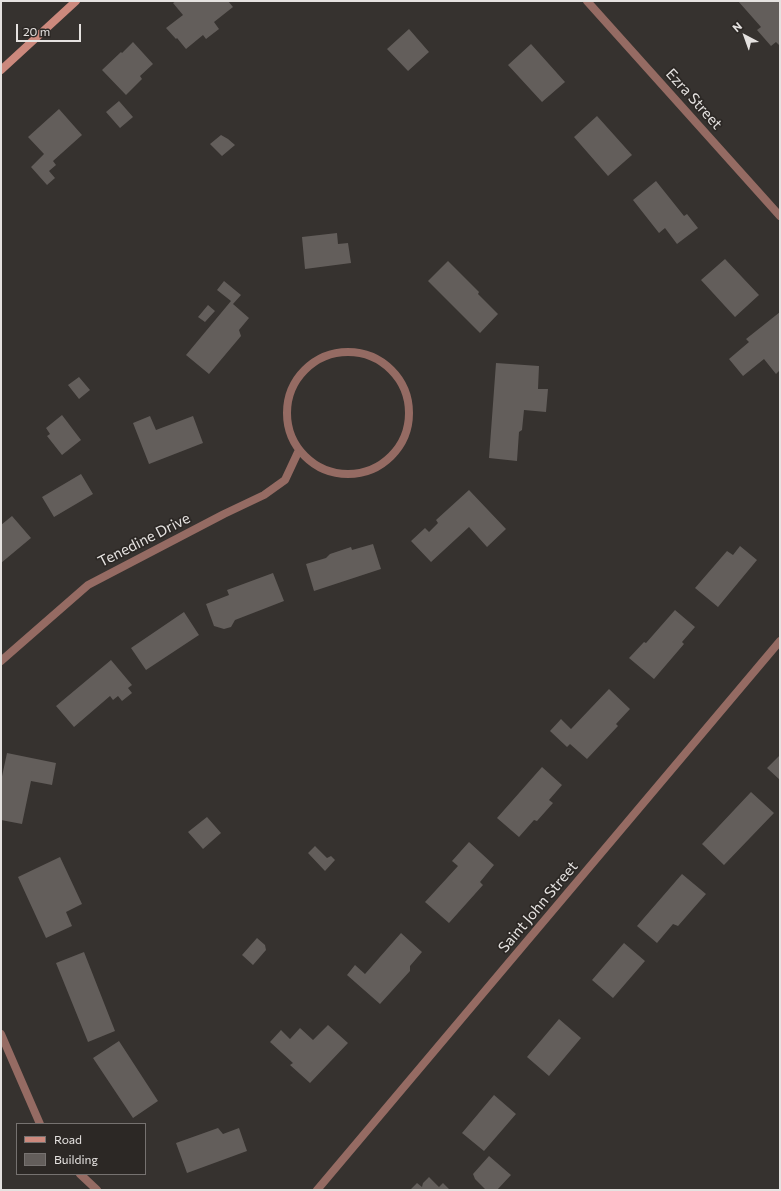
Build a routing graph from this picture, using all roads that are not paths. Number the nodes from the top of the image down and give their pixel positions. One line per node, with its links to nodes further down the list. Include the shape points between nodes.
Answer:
1 (76, 1): 3 (main road)
2 (587, 1): 4 (street, Ezra Street)
3 (1, 70)
4 (780, 216)
5 (299, 450): 5 (street, via 290,433 286,414 289,395 298,378 311,364 328,355 348,352 367,354 384,363 398,376 406,394 409,409 408,425 403,440 383,463 354,474 339,474 310,462); 7 (street, Tenedine Drive, via 285,480 264,495 88,585)
6 (780, 642): 12 (street, Saint John Street)
7 (1, 661)
8 (1, 1034): 9 (street)
9 (40, 1123)
10 (81, 1175): 11 (street)
11 (97, 1190)
12 (317, 1190)

